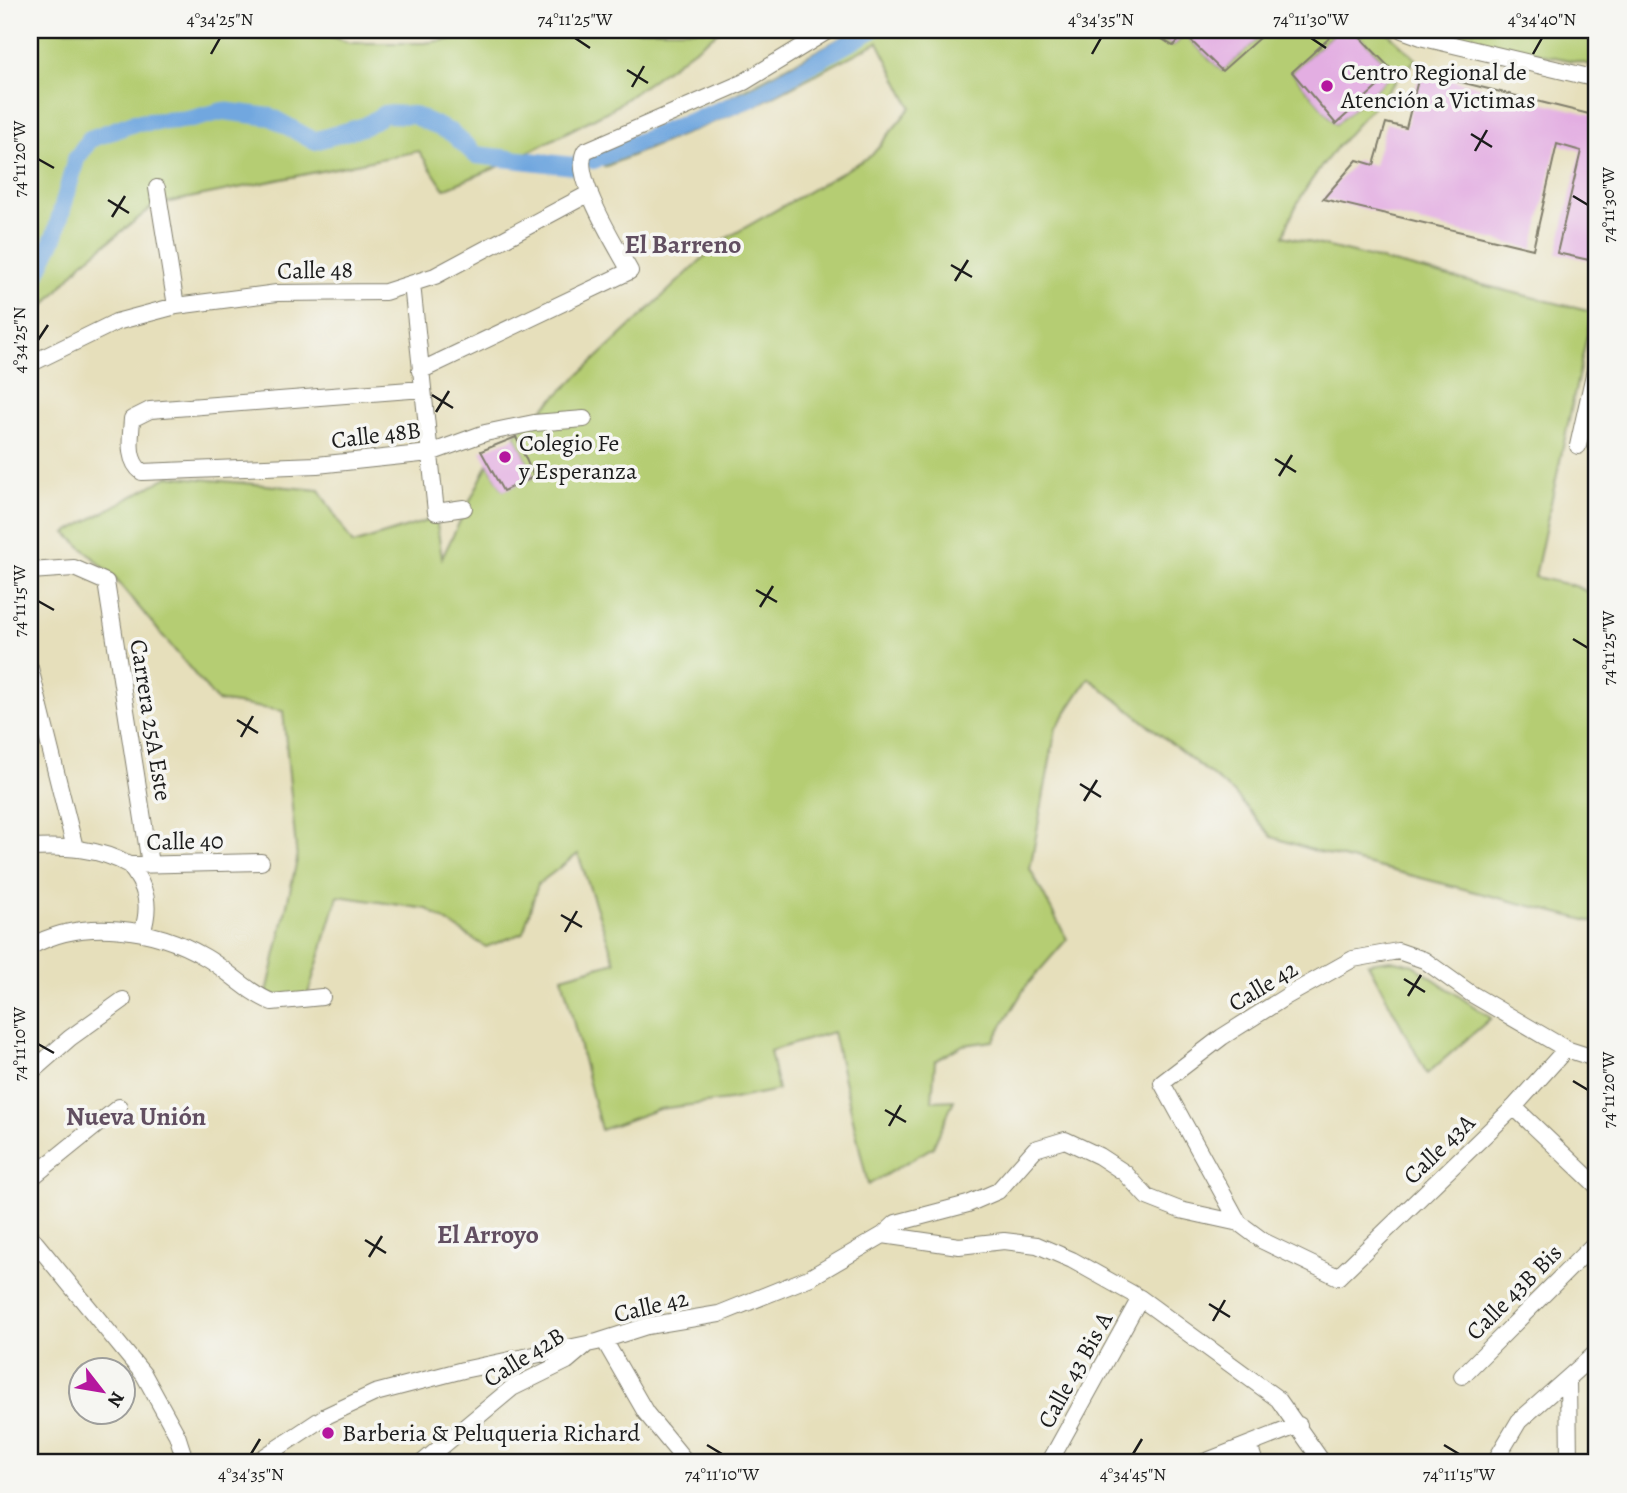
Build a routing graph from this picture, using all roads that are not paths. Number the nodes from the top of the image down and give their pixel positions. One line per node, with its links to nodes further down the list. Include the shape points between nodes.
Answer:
1 (829, 30): 5 (street, via 744,82 590,147 582,164)
2 (1402, 30): 3 (street)
3 (1597, 79)
4 (157, 188): 7 (street)
5 (590, 193): 6 (street, Calle 48); 10 (street, via 630,271)
6 (412, 284): 7 (street, Calle 48, via 385,292 277,293); 10 (street)
7 (176, 306): 9 (street, Calle 48, via 116,322)
8 (1597, 360): 13 (street)
9 (30, 363)
10 (420, 371): 11 (street)
11 (423, 389): 14 (street); 14 (street, Calle 48B, via 150,410 132,419 130,452 142,472 317,465)
12 (584, 419): 14 (street, Calle 48B, via 509,428)
13 (1578, 446)
14 (430, 453): 15 (street, via 436,512)
15 (464, 508)
16 (30, 571): 21 (street, Carrera 25A Este, via 74,568 106,582)
17 (30, 668): 19 (street)
18 (30, 848): 19 (street, Calle 40)
19 (75, 848): 22 (street, Calle 40, via 111,855)
20 (261, 862): 21 (street, Calle 40)
21 (150, 864): 22 (street, Calle 40)
22 (129, 865): 23 (street, via 148,897)
23 (142, 933): 24 (street, via 65,931); 25 (street, via 203,956 272,1002)
24 (30, 947)
25 (322, 997)
26 (123, 1000): 29 (street)
27 (1566, 1049): 28 (street); 31 (street, Calle 43A); 34 (street, Calle 42, via 1469,993 1424,960 1398,951 1353,959 1222,1037 1162,1083)
28 (1597, 1059)
29 (30, 1073)
30 (119, 1107): 32 (street)
31 (1514, 1107): 33 (street); 34 (street, Calle 43A, via 1338,1278 1263,1241)
32 (30, 1179)
33 (1597, 1186)
34 (1240, 1223): 35 (street, Calle 42, via 1180,1210 1147,1197 1125,1173 1065,1140 1035,1149 998,1191 896,1223)
35 (883, 1235): 38 (street, via 959,1246 1004,1241 1037,1245 1072,1259); 39 (street, Calle 42, via 811,1277 719,1314 647,1326)
36 (30, 1236): 47 (street, via 144,1375 177,1435)
37 (1597, 1241): 44 (street, Calle 43B Bis)
38 (1140, 1298): 45 (street, via 1278,1399); 51 (street, Calle 43 Bis A)
39 (604, 1340): 40 (street, Calle 42); 50 (street, via 646,1413)
40 (586, 1345): 48 (street, Calle 42, via 375,1393 327,1416); 49 (street, Calle 42B, via 567,1361 512,1388)
41 (1597, 1352): 43 (street)
42 (1597, 1368): 43 (street)
43 (1572, 1374): 55 (street, via 1519,1421); 56 (street)
44 (1462, 1376)
45 (1299, 1425): 46 (street); 54 (street)
46 (1249, 1445): 52 (street); 53 (street)
47 (186, 1463)
48 (255, 1463)
49 (422, 1463)
50 (687, 1463)
51 (1049, 1463)
52 (1202, 1463)
53 (1255, 1463)
54 (1323, 1463)
55 (1494, 1463)
56 (1569, 1463)

